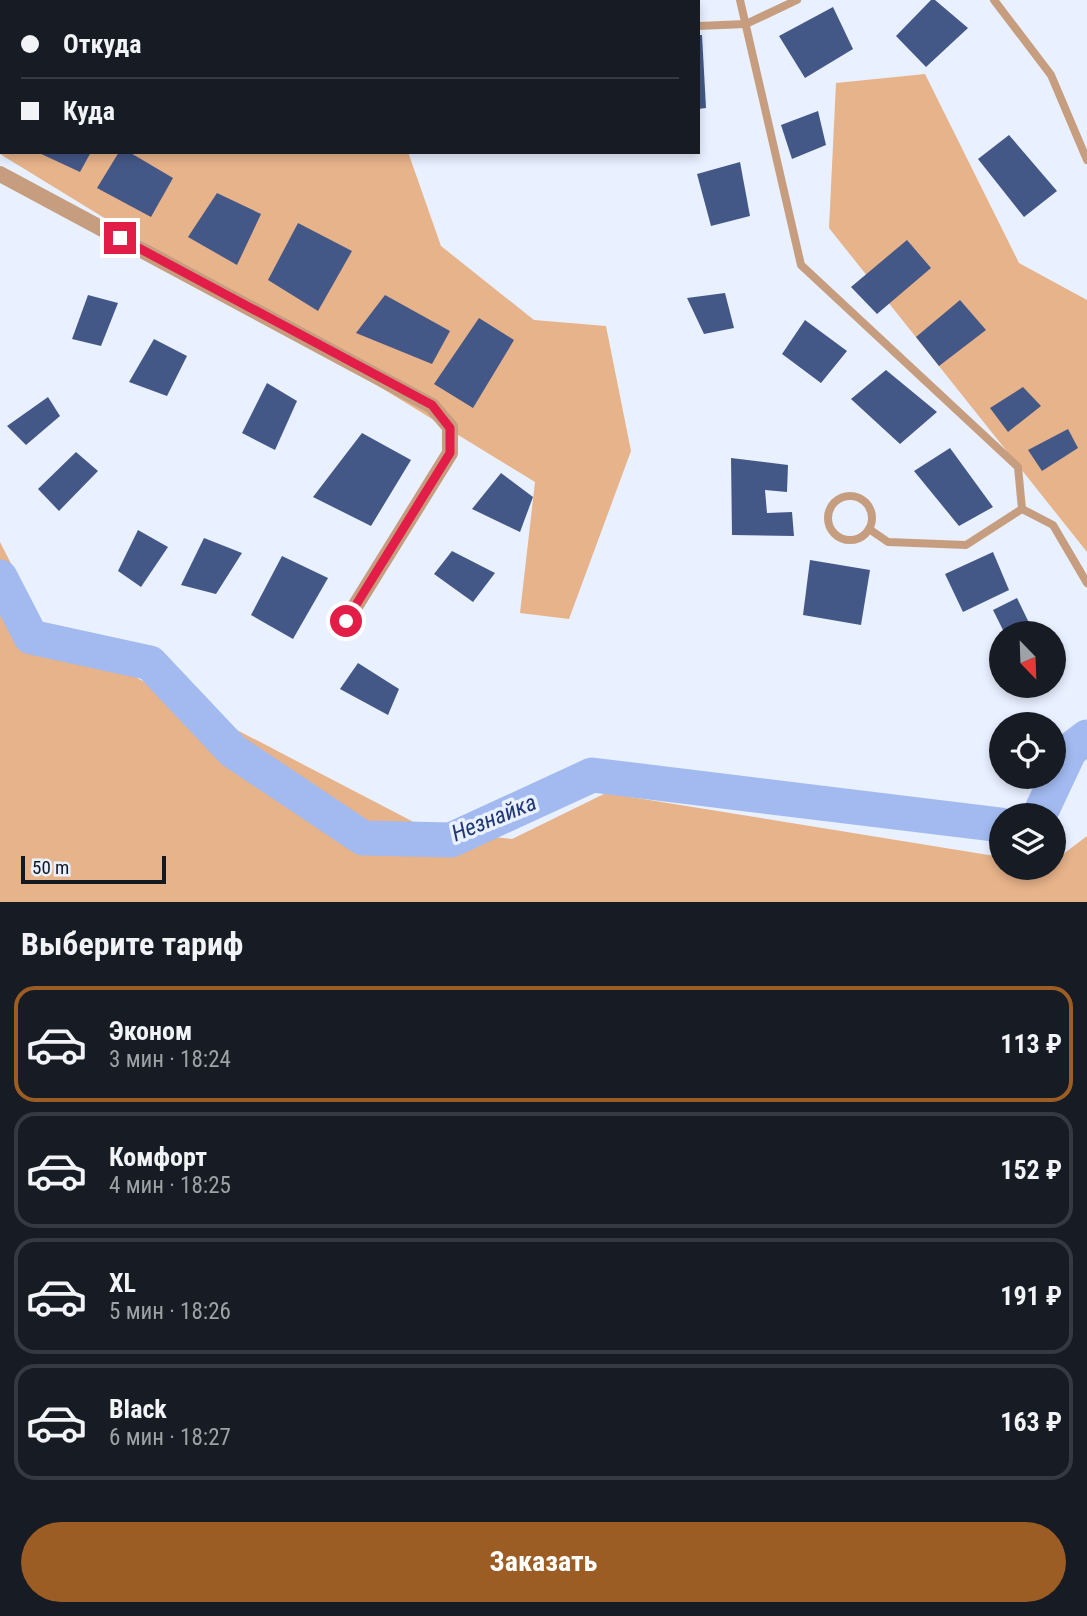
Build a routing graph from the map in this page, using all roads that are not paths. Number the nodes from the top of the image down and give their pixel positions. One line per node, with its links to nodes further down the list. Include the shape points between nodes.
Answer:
1 (740, 0): 4 (lane)
2 (797, 0): 4 (lane)
3 (994, 0): 6 (lane, via 1051,75)
4 (746, 24): 5 (lane); 8 (lane, via 801,265 1018,467)
5 (700, 26)
6 (1087, 160)
7 (0, 174): 11 (street, via 432,405 450,428 450,453)
8 (1022, 509): 9 (lane, via 965,545 888,542); 10 (lane, via 1053,525)
9 (869, 530): 9 (lane, via 872,513 863,499 844,495 828,509 829,526 842,540 859,538)
10 (1087, 583)
11 (346, 621)

